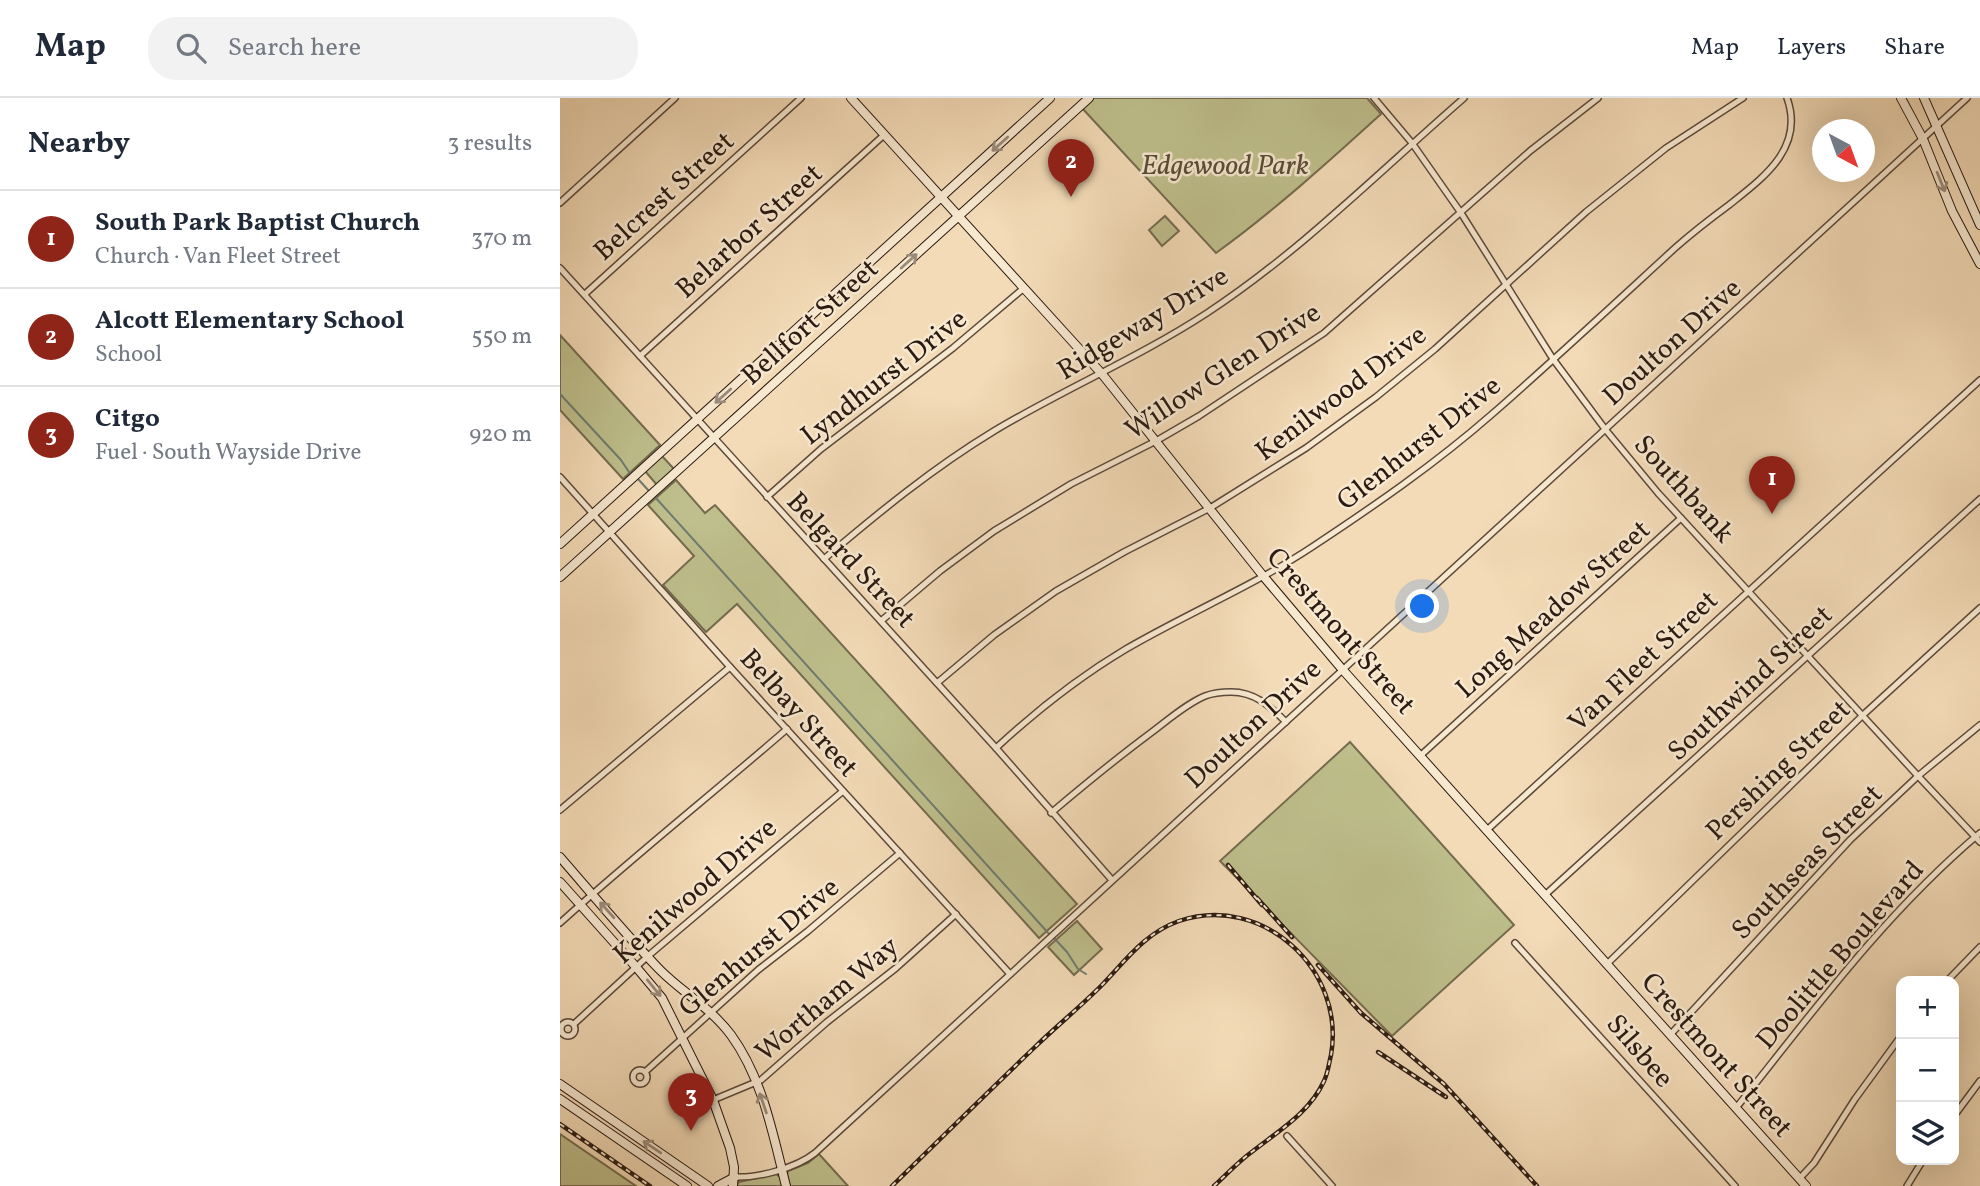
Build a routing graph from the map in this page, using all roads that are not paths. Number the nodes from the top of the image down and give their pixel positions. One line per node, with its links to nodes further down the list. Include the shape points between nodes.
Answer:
1 (676, 98): 19 (street)
2 (801, 98): 27 (street, Belcrest Street)
3 (851, 98): 15 (street, Crestmont Street)
4 (1050, 98): 18 (street, Bellfort Street, one-way to 18)
5 (1088, 98): 21 (street, Bellfort Street)
6 (1374, 98): 17 (street, Southbank)
7 (1464, 98): 17 (street, Ridgeway Drive)
8 (1598, 98): 20 (street, Willow Glen Drive)
9 (1743, 98): 25 (street, Kenilwood Drive, via 1666,148)
10 (1787, 98): 29 (street, Glenhurst Drive, via 1791,131 1772,169 1689,236)
11 (1901, 98): 16 (street)
12 (1924, 98): 14 (street)
13 (1967, 98): 14 (street, Doulton Drive)
14 (1938, 126): 16 (street, Doulton Drive); 22 (street)
15 (884, 135): 18 (street, Crestmont Street); 28 (street, Belarbor Street)
16 (1923, 139): 23 (street, one-way to 23); 33 (street, Doulton Drive)
17 (1412, 143): 20 (street, Southbank); 30 (street, Ridgeway Drive, via 1270,267 1209,312)
18 (941, 198): 21 (street, Crestmont Street); 32 (street, Bellfort Street, one-way to 32)
19 (560, 203)
20 (1461, 213): 25 (street, Southbank); 35 (street, Willow Glen Drive, via 1324,333)
21 (958, 216): 26 (street, Crestmont Street); 34 (street, Bellfort Street, one-way to 21)
22 (1980, 225)
23 (1980, 264)
24 (560, 268): 27 (street, Belgard Street)
25 (1506, 284): 29 (street, Southbank); 39 (street, Kenilwood Drive, via 1376,397)
26 (1024, 288): 30 (street, Crestmont Street); 37 (street, Lyndhurst Drive)
27 (584, 294): 28 (street, Belgard Street)
28 (640, 356): 32 (street, Belgard Street)
29 (1553, 359): 33 (street, Southbank); 46 (street, Glenhurst Drive, via 1431,464)
30 (1102, 374): 35 (street, Crestmont Street); 44 (street, Ridgeway Drive, via 1017,418 940,467)
31 (1980, 380): 47 (street, Van Fleet Street)
32 (697, 419): 34 (street, Belgard Street); 40 (street, Bellfort Street)
33 (1605, 429): 41 (street, Southbank); 52 (street, Doulton Drive)
34 (714, 438): 37 (street, Belgard Street); 42 (street, Bellfort Street)
35 (1156, 441): 39 (street, Crestmont Street); 49 (street, Willow Glen Drive, via 1071,484 994,531)
36 (560, 477): 40 (street, Belbay Street)
37 (767, 497): 44 (street, Belgard Street)
38 (1980, 499): 50 (street, Southwind Street)
39 (1210, 508): 46 (street, Crestmont Street); 53 (street, Kenilwood Drive, via 1056,591)
40 (594, 513): 42 (street, Belbay Street); 43 (street, Bellfort Street)
41 (1681, 518): 47 (street, Southbank); 59 (street, Long Meadow Street)
42 (610, 532): 45 (street, Bellfort Street); 51 (street, Belbay Street)
43 (560, 544)
44 (824, 559): 49 (street, Belgard Street)
45 (560, 577)
46 (1264, 577): 52 (street, Crestmont Street); 58 (street, Glenhurst Drive, via 1103,664 1051,700)
47 (1749, 590): 50 (street, Southbank); 64 (street, Van Fleet Street)
48 (1980, 608): 54 (street, Pershing Street)
49 (881, 621): 53 (street, Belgard Street)
50 (1808, 656): 54 (street, Southbank); 71 (street, Southwind Street)
51 (730, 667): 57 (street, Belbay Street); 62 (street)
52 (1342, 669): 55 (street, Doulton Drive); 59 (street, Crestmont Street)
53 (937, 683): 58 (street, Belgard Street)
54 (1863, 715): 60 (street, Southbank); 78 (street, Pershing Street)
55 (1286, 722): 63 (street, via 1270,705 1246,694 1233,691 1204,697 1159,726); 68 (street, Doulton Drive)
56 (1980, 725): 60 (street, Southseas Street)
57 (787, 729): 61 (street, Belbay Street); 70 (street)
58 (996, 748): 63 (street, Belgard Street)
59 (1420, 757): 64 (street, Crestmont Street)
60 (1917, 776): 65 (street, Southbank); 84 (street, Southseas Street, via 1850,840)
61 (843, 790): 66 (street, Belbay Street); 77 (street, Kenilwood Drive)
62 (560, 810)
63 (1051, 813): 68 (street, Belgard Street)
64 (1487, 830): 71 (street, Crestmont Street)
65 (1979, 837): 93 (street, Doolittle Boulevard, via 1874,938)
66 (900, 853): 73 (street, Belbay Street); 82 (street, Glenhurst Drive)
67 (560, 858): 70 (street)
68 (1112, 880): 80 (street, Doulton Drive)
69 (560, 882): 72 (street)
70 (592, 893): 72 (street); 77 (street, one-way to 70)
71 (1545, 895): 78 (street, Crestmont Street)
72 (580, 904): 74 (street); 79 (street)
73 (956, 914): 80 (street, Belbay Street); 88 (street, Wortham Way)
74 (560, 923)
75 (1515, 943): 105 (street, Silsbee)
76 (1980, 947): 81 (street)
77 (648, 956): 79 (street, Kenilwood Drive); 82 (street)
78 (1607, 964): 84 (street, Crestmont Street)
79 (636, 967): 83 (street, Kenilwood Drive); 85 (street, one-way to 85, via 662,998)
80 (1010, 974): 97 (street, Doulton Drive, via 806,1160)
81 (1952, 976)
82 (710, 1013): 85 (street, Glenhurst Drive); 88 (street, via 731,1035)
83 (574, 1024)
84 (1670, 1035): 93 (street, Crestmont Street)
85 (682, 1038): 87 (street, Glenhurst Drive); 92 (street)
86 (1898, 1039): 98 (street)
87 (645, 1072)
88 (755, 1081): 92 (street, Wortham Way); 97 (street, one-way to 88)
89 (1980, 1082): 94 (street)
90 (560, 1084): 101 (street, one-way to 90)
91 (560, 1099): 100 (street)
92 (713, 1100): 99 (street, via 730,1148)
93 (1736, 1108): 98 (street, Crestmont Street)
94 (1959, 1109)
95 (1287, 1136): 104 (street)
96 (1920, 1165): 107 (street)
97 (782, 1168): 99 (street, Doulton Drive); 103 (street)
98 (1799, 1179): 106 (street, Crestmont Street)
99 (734, 1182): 102 (street)
100 (687, 1186)
101 (708, 1186)
102 (718, 1186)
103 (786, 1186)
104 (1332, 1186)
105 (1735, 1186)
106 (1806, 1186)
107 (1907, 1186)

